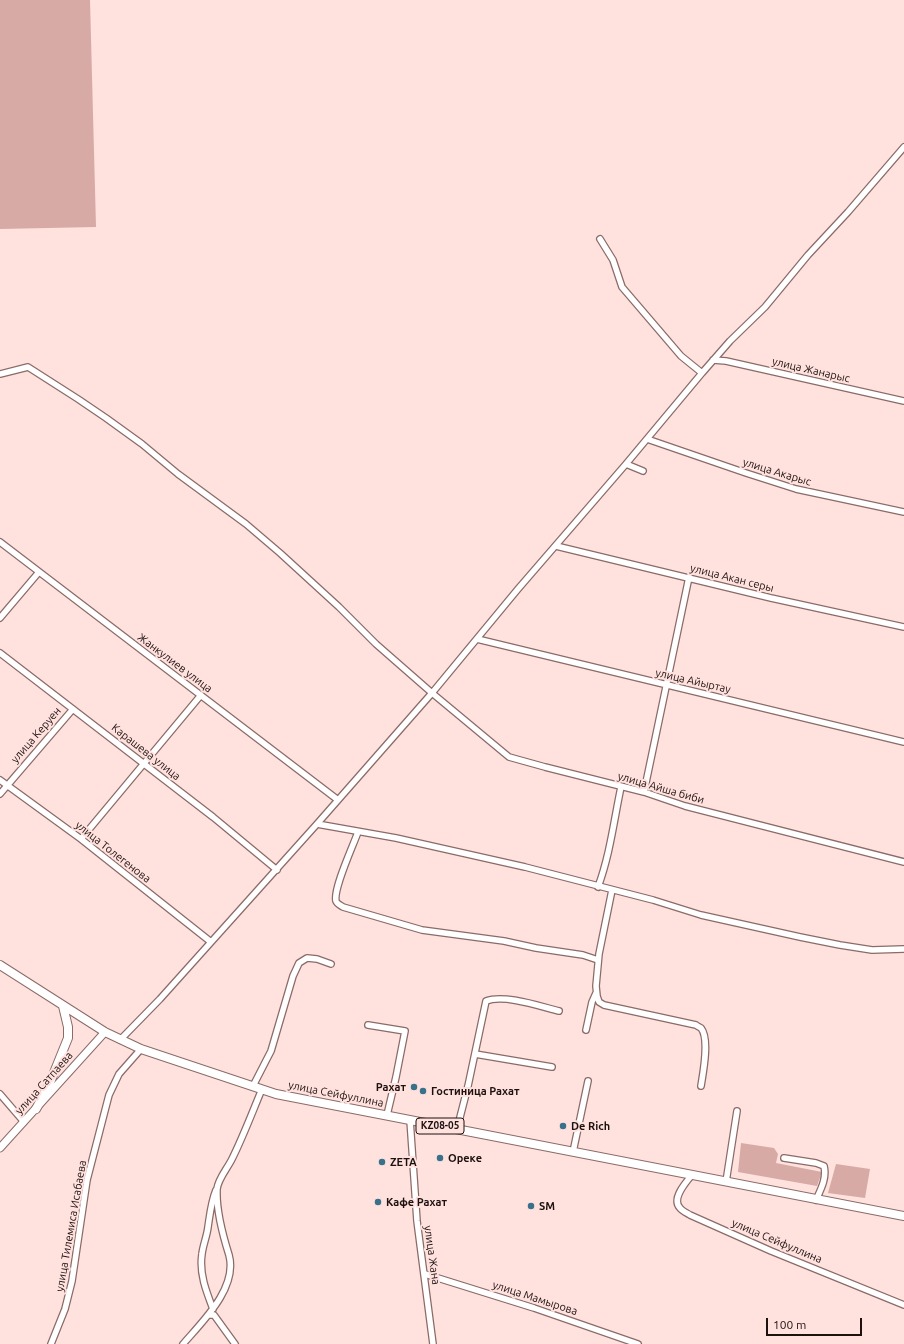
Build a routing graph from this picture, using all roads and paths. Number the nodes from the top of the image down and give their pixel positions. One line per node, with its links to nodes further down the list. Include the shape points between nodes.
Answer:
1 (904, 147): 3 (street, via 765,307)
2 (600, 239): 4 (street, via 613,260 622,287 681,356)
3 (714, 360): 4 (street); 6 (street, улица Жанарыс)
4 (702, 373): 7 (street)
5 (0, 374): 20 (street, улица Айша биби, via 28,367 78,398 142,444 280,553)
6 (904, 401)
7 (647, 439): 8 (street); 10 (street, улица Акарыс, via 796,489)
8 (626, 464): 9 (street); 12 (street)
9 (643, 471)
10 (904, 512)
11 (0, 542): 13 (street, Жанкулиев улица)
12 (556, 546): 14 (street, улица Акан серы); 17 (street)
13 (39, 572): 15 (street); 21 (street, Жанкулиев улица)
14 (689, 577): 16 (street, улица Акан серы); 19 (street)
15 (0, 618)
16 (904, 627)
17 (477, 639): 19 (street, улица Айыртау); 20 (street)
18 (0, 653): 22 (street, Карашева улица)
19 (667, 686): 23 (street, улица Айыртау); 28 (street)
20 (432, 693): 27 (street, улица Айша биби, via 509,757); 30 (street)
21 (201, 695): 24 (street); 30 (street, Жанкулиев улица)
22 (73, 709): 24 (street, Карашева улица); 26 (street, улица Керуен)
23 (904, 742)
24 (143, 763): 33 (street); 35 (street, Карашева улица)
25 (0, 780): 26 (street, улица Толегенова)
26 (7, 785): 29 (street, улица Керуен); 33 (street, улица Толегенова)
27 (621, 787): 28 (street, улица Айша биби); 36 (street, via 610,847)
28 (644, 792): 34 (street, улица Айша биби, via 700,810)
29 (0, 794)
30 (338, 800): 31 (street)
31 (318, 824): 32 (street); 35 (street)
32 (358, 832): 36 (street, via 458,852); 40 (street, via 336,889 336,900 343,907 422,930 504,941 584,955)
33 (81, 839): 38 (street, улица Толегенова)
34 (904, 862)
35 (277, 870): 38 (street)
36 (598, 887): 37 (street)
37 (612, 890): 39 (street, via 701,915 840,945 880,950); 40 (street)
38 (211, 942): 49 (street)
39 (904, 949)
40 (598, 960): 43 (street)
41 (331, 964): 54 (street, via 307,958 299,963 271,1051)
42 (0, 965): 44 (main road, улица Сейфуллина / KZ08-05)
43 (596, 993): 47 (street); 55 (street, via 604,1005 696,1024 702,1029 705,1046)
44 (63, 1006): 48 (main road, улица Сейфуллина / KZ08-05); 58 (main road, via 68,1038)
45 (559, 1011): 51 (street, via 511,1000 486,1001)
46 (368, 1025): 60 (street, via 405,1031)
47 (586, 1030)
48 (105, 1032): 49 (main road, улица Сейфуллина / KZ08-05); 58 (street, улица Сатпаева)
49 (120, 1040): 50 (main road, улица Сейфуллина / KZ08-05)
50 (141, 1049): 54 (main road, улица Сейфуллина / KZ08-05); 76 (street, улица Тилемиса Исабаева, via 119,1074 109,1095 87,1180 72,1281 65,1309)
51 (474, 1054): 52 (street); 63 (street)
52 (552, 1067)
53 (588, 1081): 65 (street)
54 (253, 1086): 56 (main road, улица Сейфуллина / KZ08-05)
55 (701, 1086)
56 (262, 1089): 60 (main road, улица Сейфуллина / KZ08-05, via 276,1094); 69 (street, via 237,1149)
57 (0, 1094): 62 (street)
58 (36, 1109): 62 (street, улица Сатпаева)
59 (738, 1111): 68 (street)
60 (387, 1115): 61 (main road, улица Сейфуллина / KZ08-05)
61 (410, 1120): 63 (main road, улица Сейфуллина / KZ08-05); 72 (street, улица Жана, via 417,1222)
62 (24, 1122): 64 (street, улица Сатпаева)
63 (457, 1129): 65 (main road, улица Сейфуллина / KZ08-05)
64 (0, 1148)
65 (573, 1152): 67 (main road, улица Сейфуллина / KZ08-05)
66 (784, 1158): 70 (street, via 824,1166 826,1172)
67 (692, 1175): 68 (main road, улица Сейфуллина / KZ08-05); 73 (street, улица Сейфуллина, via 681,1188 677,1201 679,1208 690,1215)
68 (726, 1182): 70 (main road, улица Сейфуллина / KZ08-05)
69 (217, 1188): 74 (street, via 213,1197 201,1272 205,1291); 74 (street, via 230,1274)
70 (816, 1200): 71 (main road, улица Сейфуллина / KZ08-05)
71 (904, 1216)
72 (424, 1274): 79 (street, улица Жана); 80 (street, улица Мамырова)
73 (904, 1305)
74 (213, 1309): 75 (street)
75 (208, 1315): 77 (street); 78 (street, via 214,1315)
76 (51, 1344)
77 (183, 1344)
78 (235, 1344)
79 (433, 1344)
80 (638, 1344)

